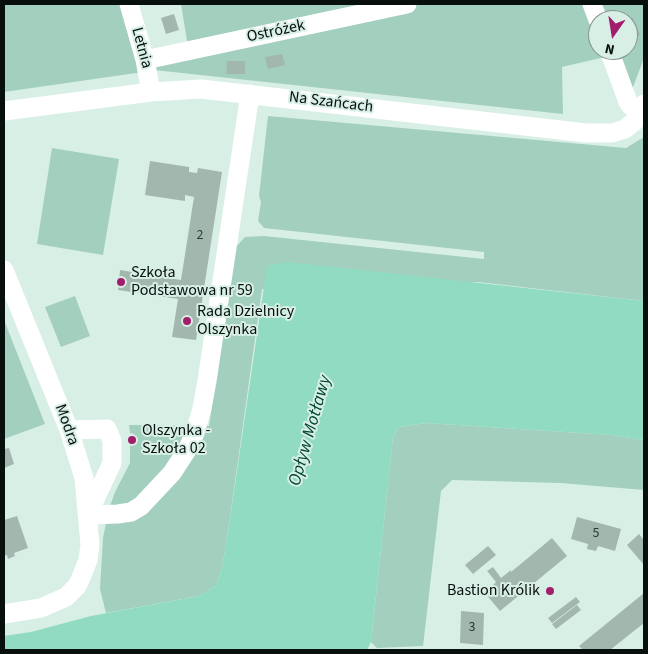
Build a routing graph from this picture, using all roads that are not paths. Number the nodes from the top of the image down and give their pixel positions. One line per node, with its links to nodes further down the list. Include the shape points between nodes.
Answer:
1 (129, 4): 3 (street, Letnia)
2 (407, 4): 3 (street, Ostróżek)
3 (145, 60): 5 (street, Letnia)
4 (613, 60): 7 (street, via 628,102 631,106)
5 (151, 92): 6 (street, Na Szańcach, via 201,89); 8 (street, Na Szańcach)
6 (250, 94): 7 (street, Na Szańcach, via 586,133 612,133 625,129); 11 (street, via 207,380 194,434 172,473 142,506 131,512)
7 (643, 108)
8 (4, 111)
9 (4, 270): 10 (street, Modra)
10 (69, 430): 11 (street, Modra, via 84,478); 11 (street, via 108,429 112,441 112,463)
11 (88, 515): 12 (street, Modra, via 88,560 77,586 66,597 41,608)
12 (4, 614)

